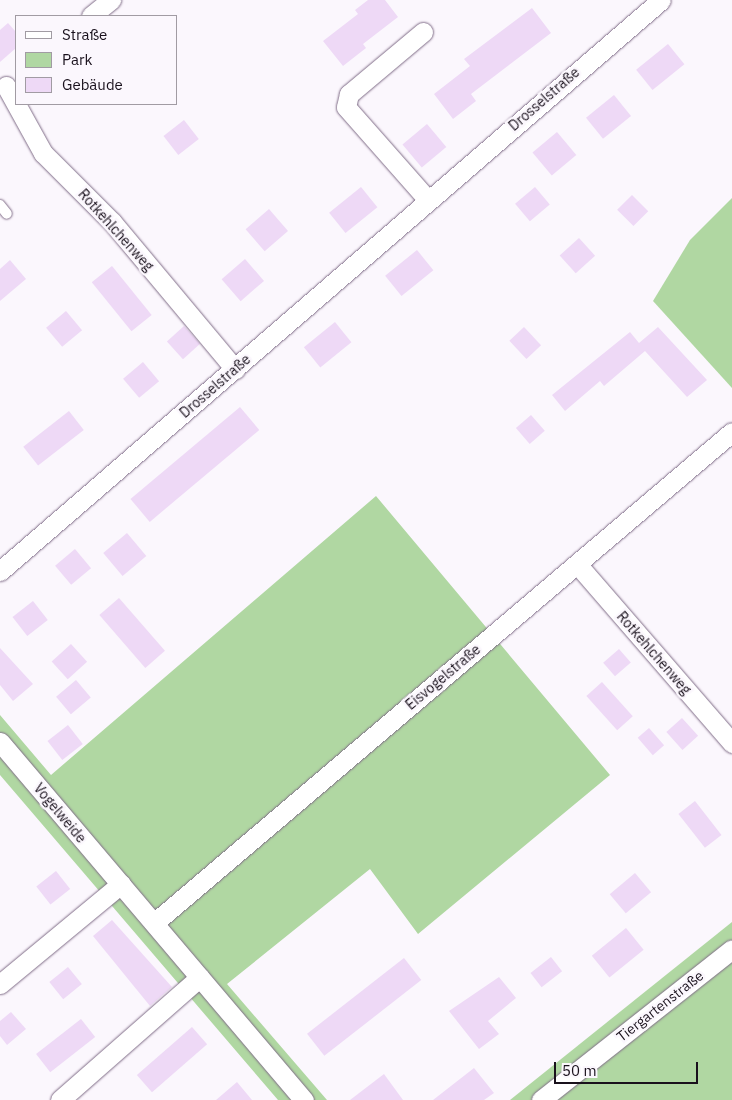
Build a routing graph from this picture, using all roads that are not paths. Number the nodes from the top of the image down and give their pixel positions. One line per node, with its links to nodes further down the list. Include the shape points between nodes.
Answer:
1 (111, 0): 3 (street)
2 (661, 0): 8 (street, Drosselstraße)
3 (92, 15)
4 (423, 32): 8 (street, via 349,94 346,107)
5 (7, 85): 6 (street, Rotkehlchenweg)
6 (15, 100)
7 (18, 105): 11 (street, Rotkehlchenweg, via 43,153 112,222)
8 (428, 200): 11 (street, Drosselstraße)
9 (0, 205): 10 (lane)
10 (8, 214)
11 (235, 369): 14 (street, Drosselstraße)
12 (732, 432): 13 (street, Eisvogelstraße)
13 (577, 564): 16 (street, Rotkehlchenweg); 18 (street, Eisvogelstraße)
14 (0, 571)
15 (0, 742): 17 (street, Vogelweide)
16 (732, 743)
17 (121, 884): 18 (street, Vogelweide); 21 (street)
18 (154, 923): 20 (street, Vogelweide)
19 (732, 949): 24 (street, Tiergartenstraße)
20 (200, 978): 22 (street); 23 (street, Vogelweide)
21 (0, 984)
22 (60, 1100)
23 (304, 1100)
24 (541, 1100)

